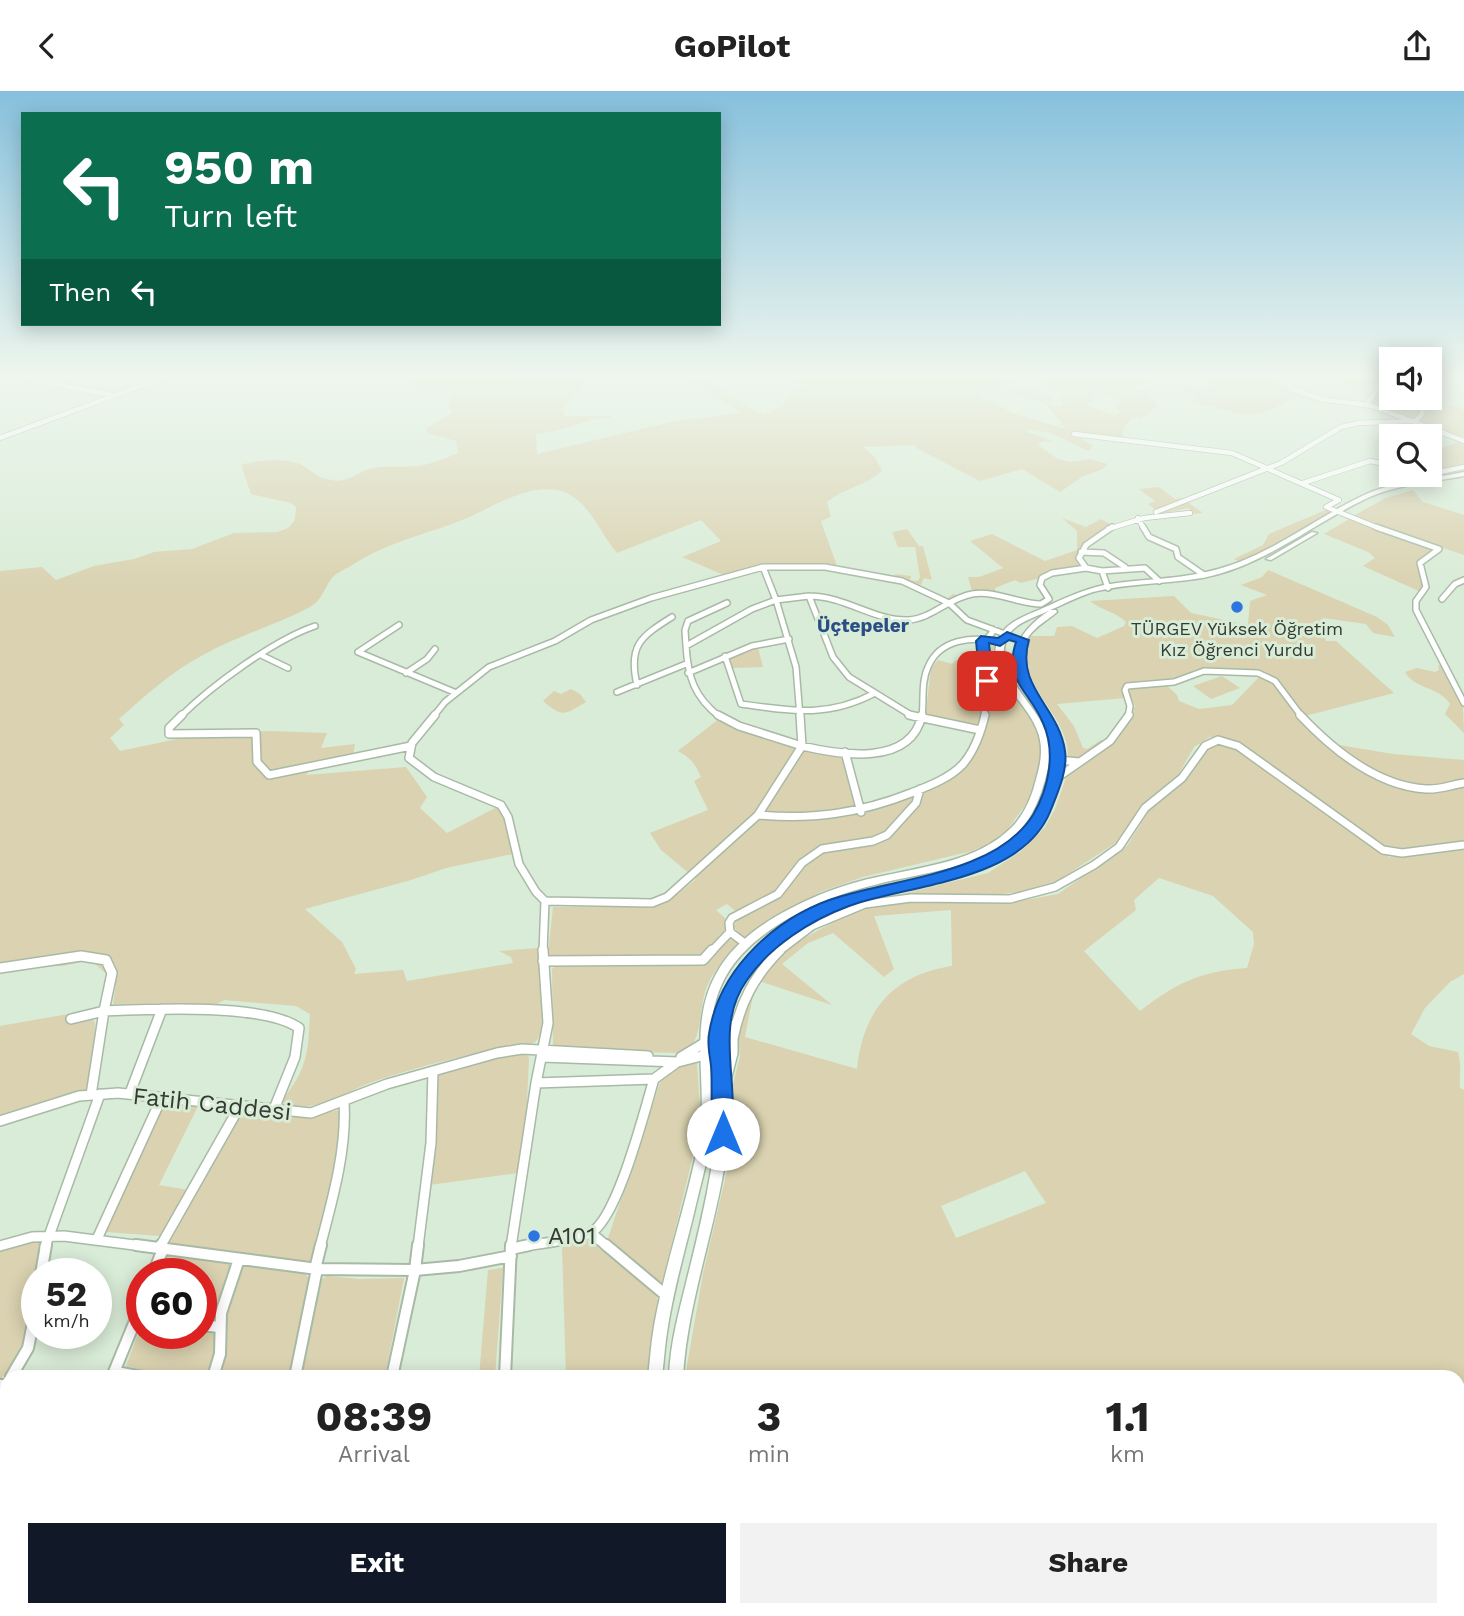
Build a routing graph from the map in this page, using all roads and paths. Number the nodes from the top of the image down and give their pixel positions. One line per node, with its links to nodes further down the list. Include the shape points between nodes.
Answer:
1 (1209, 449): 4 (street)
2 (1307, 449): 4 (street)
3 (1379, 463): 9 (street, via 1370,461)
4 (1267, 467): 9 (street); 13 (street)
5 (1464, 467): 6 (street)
6 (1442, 472)
7 (1442, 476): 8 (main road)
8 (1464, 476): 12 (main road, via 1395,491)
9 (1304, 483): 12 (street, via 1339,500 1326,507)
10 (1391, 487): 12 (main road)
11 (1190, 513): 13 (street)
12 (1342, 514): 19 (main road, via 1254,559); 36 (main road, via 1262,562 1228,575 1078,599 1039,620); 49 (street, via 1439,549 1420,563 1426,587 1416,601 1416,611)
13 (1137, 519): 14 (street, via 1112,527); 19 (street, via 1149,537 1176,549 1178,557)
14 (1081, 552): 16 (street, via 1104,553); 17 (street, via 1079,558)
15 (763, 567): 25 (street); 27 (street, via 812,566 875,575 911,584); 46 (street, via 591,620 555,641 489,667)
16 (1125, 567): 18 (street); 21 (street, via 1145,568)
17 (1086, 568): 18 (street); 28 (street, via 1044,576 1040,585 1049,599)
18 (1102, 571): 22 (street)
19 (1204, 575): 21 (main road)
20 (1464, 579): 24 (street)
21 (1159, 581): 22 (main road)
22 (1108, 588): 28 (main road)
23 (809, 596): 25 (street); 27 (street, via 831,595 908,620); 48 (street, via 838,666)
24 (1442, 599)
25 (776, 600): 35 (street); 37 (street)
26 (727, 603): 37 (street, via 688,621)
27 (949, 603): 28 (street, via 984,593); 32 (street, via 963,618)
28 (1047, 605): 33 (main road, via 1020,620)
29 (672, 617): 45 (street, via 633,650)
30 (399, 625): 43 (street, via 358,652)
31 (314, 626): 39 (street)
32 (992, 629): 33 (street); 34 (street)
33 (1003, 637): 34 (street); 36 (main road); 66 (main road, via 1002,669 1035,715 1047,746 1044,775 1022,822 984,852 834,894 786,917)
34 (986, 638): 51 (street, via 950,643 927,667); 52 (street, via 981,645 988,688)
35 (789, 639): 40 (street); 50 (street, via 799,680)
36 (1021, 643): 56 (main road, via 1020,674 1050,722)
37 (686, 646): 41 (street)
38 (435, 649): 43 (street)
39 (261, 655): 42 (street); 53 (street, via 208,689 169,728 169,734 256,733 254,754 258,766 269,775)
40 (725, 656): 44 (street); 50 (street, via 741,704)
41 (686, 664): 44 (street); 45 (street)
42 (288, 668)
43 (406, 673): 46 (street)
44 (688, 673): 54 (street, via 694,694 721,719)
45 (636, 685): 47 (street)
46 (454, 692): 53 (street)
47 (617, 692)
48 (875, 693): 50 (street, via 844,708); 51 (street)
49 (1464, 703)
50 (799, 714): 54 (street)
51 (921, 718): 52 (street); 55 (street, via 911,739 895,747 872,753)
52 (980, 730): 60 (street, via 962,766)
53 (411, 746): 64 (street, via 414,764 501,806 519,864)
54 (802, 746): 55 (street); 62 (street)
55 (845, 752): 61 (street)
56 (1058, 760): 57 (street); 58 (main road)
57 (1080, 762): 58 (street); 59 (street, via 1106,745 1124,723 1130,710 1127,686 1175,682 1207,670 1249,671 1271,679 1312,726 1374,774 1423,789)
58 (1054, 780): 74 (main road, via 1037,821 1008,850 960,871 851,898 776,938 736,982 724,1006)
59 (1464, 783)
60 (920, 789): 61 (street); 65 (street, via 916,803 887,835 821,849 802,863 778,894 732,918)
61 (861, 812): 62 (street, via 825,818)
62 (758, 815): 64 (street, via 661,901)
63 (1464, 845): 72 (street, via 1402,853 1383,850 1238,746 1212,741 1200,748 1184,777 1148,804 1124,843 1069,879 1030,895 892,899 848,910 799,936 768,960 748,987)
64 (545, 901): 67 (street)
65 (730, 932): 66 (street); 67 (street, via 703,960)
66 (747, 944): 75 (main road, via 715,988)
67 (543, 961): 76 (street, via 548,1023)
68 (0, 968): 70 (street, via 81,956 106,960 112,973)
69 (162, 1009): 70 (street); 81 (street); 87 (street, via 295,1023 298,1048)
70 (104, 1011): 71 (street); 82 (street)
71 (71, 1019)
72 (734, 1025): 73 (street); 74 (street)
73 (733, 1039): 74 (street); 83 (street)
74 (718, 1041): 75 (street); 83 (main road)
75 (705, 1049): 76 (street, via 678,1058); 77 (street); 100 (main road, via 705,1139)
76 (542, 1054): 77 (street); 78 (street, Fatih Caddesi, via 522,1049); 80 (street)
77 (678, 1062): 79 (street)
78 (433, 1071): 85 (street, Fatih Caddesi); 99 (street, via 431,1143)
79 (654, 1079): 80 (street); 89 (street, via 610,1211)
80 (536, 1083): 94 (street)
81 (130, 1093): 82 (street, Fatih Caddesi); 84 (street, Fatih Caddesi)
82 (95, 1094): 88 (street, Fatih Caddesi); 90 (street)
83 (723, 1094): 111 (main road, via 722,1145)
84 (162, 1097): 86 (street, Fatih Caddesi); 91 (street)
85 (344, 1102): 87 (street, Fatih Caddesi, via 311,1113); 98 (street, via 334,1191)
86 (241, 1104): 87 (street, Fatih Caddesi); 93 (street)
87 (274, 1109)
88 (0, 1121)
89 (591, 1233): 94 (street); 100 (street)
90 (47, 1235): 91 (street); 92 (street); 95 (street)
91 (97, 1239): 93 (street)
92 (0, 1246)
93 (161, 1249): 96 (street); 97 (street)
94 (511, 1253): 99 (street, via 459,1266); 109 (street)
95 (43, 1258)
96 (158, 1258)
97 (239, 1259): 98 (street); 101 (street)
98 (316, 1269): 99 (street); 107 (street)
99 (415, 1270): 108 (street)
100 (668, 1297): 110 (main road)
101 (219, 1327): 106 (street)
102 (126, 1347): 105 (street)
103 (27, 1349): 104 (street)
104 (14, 1370)
105 (116, 1370)
106 (215, 1370)
107 (296, 1370)
108 (394, 1370)
109 (505, 1370)
110 (656, 1370)
111 (676, 1370)

